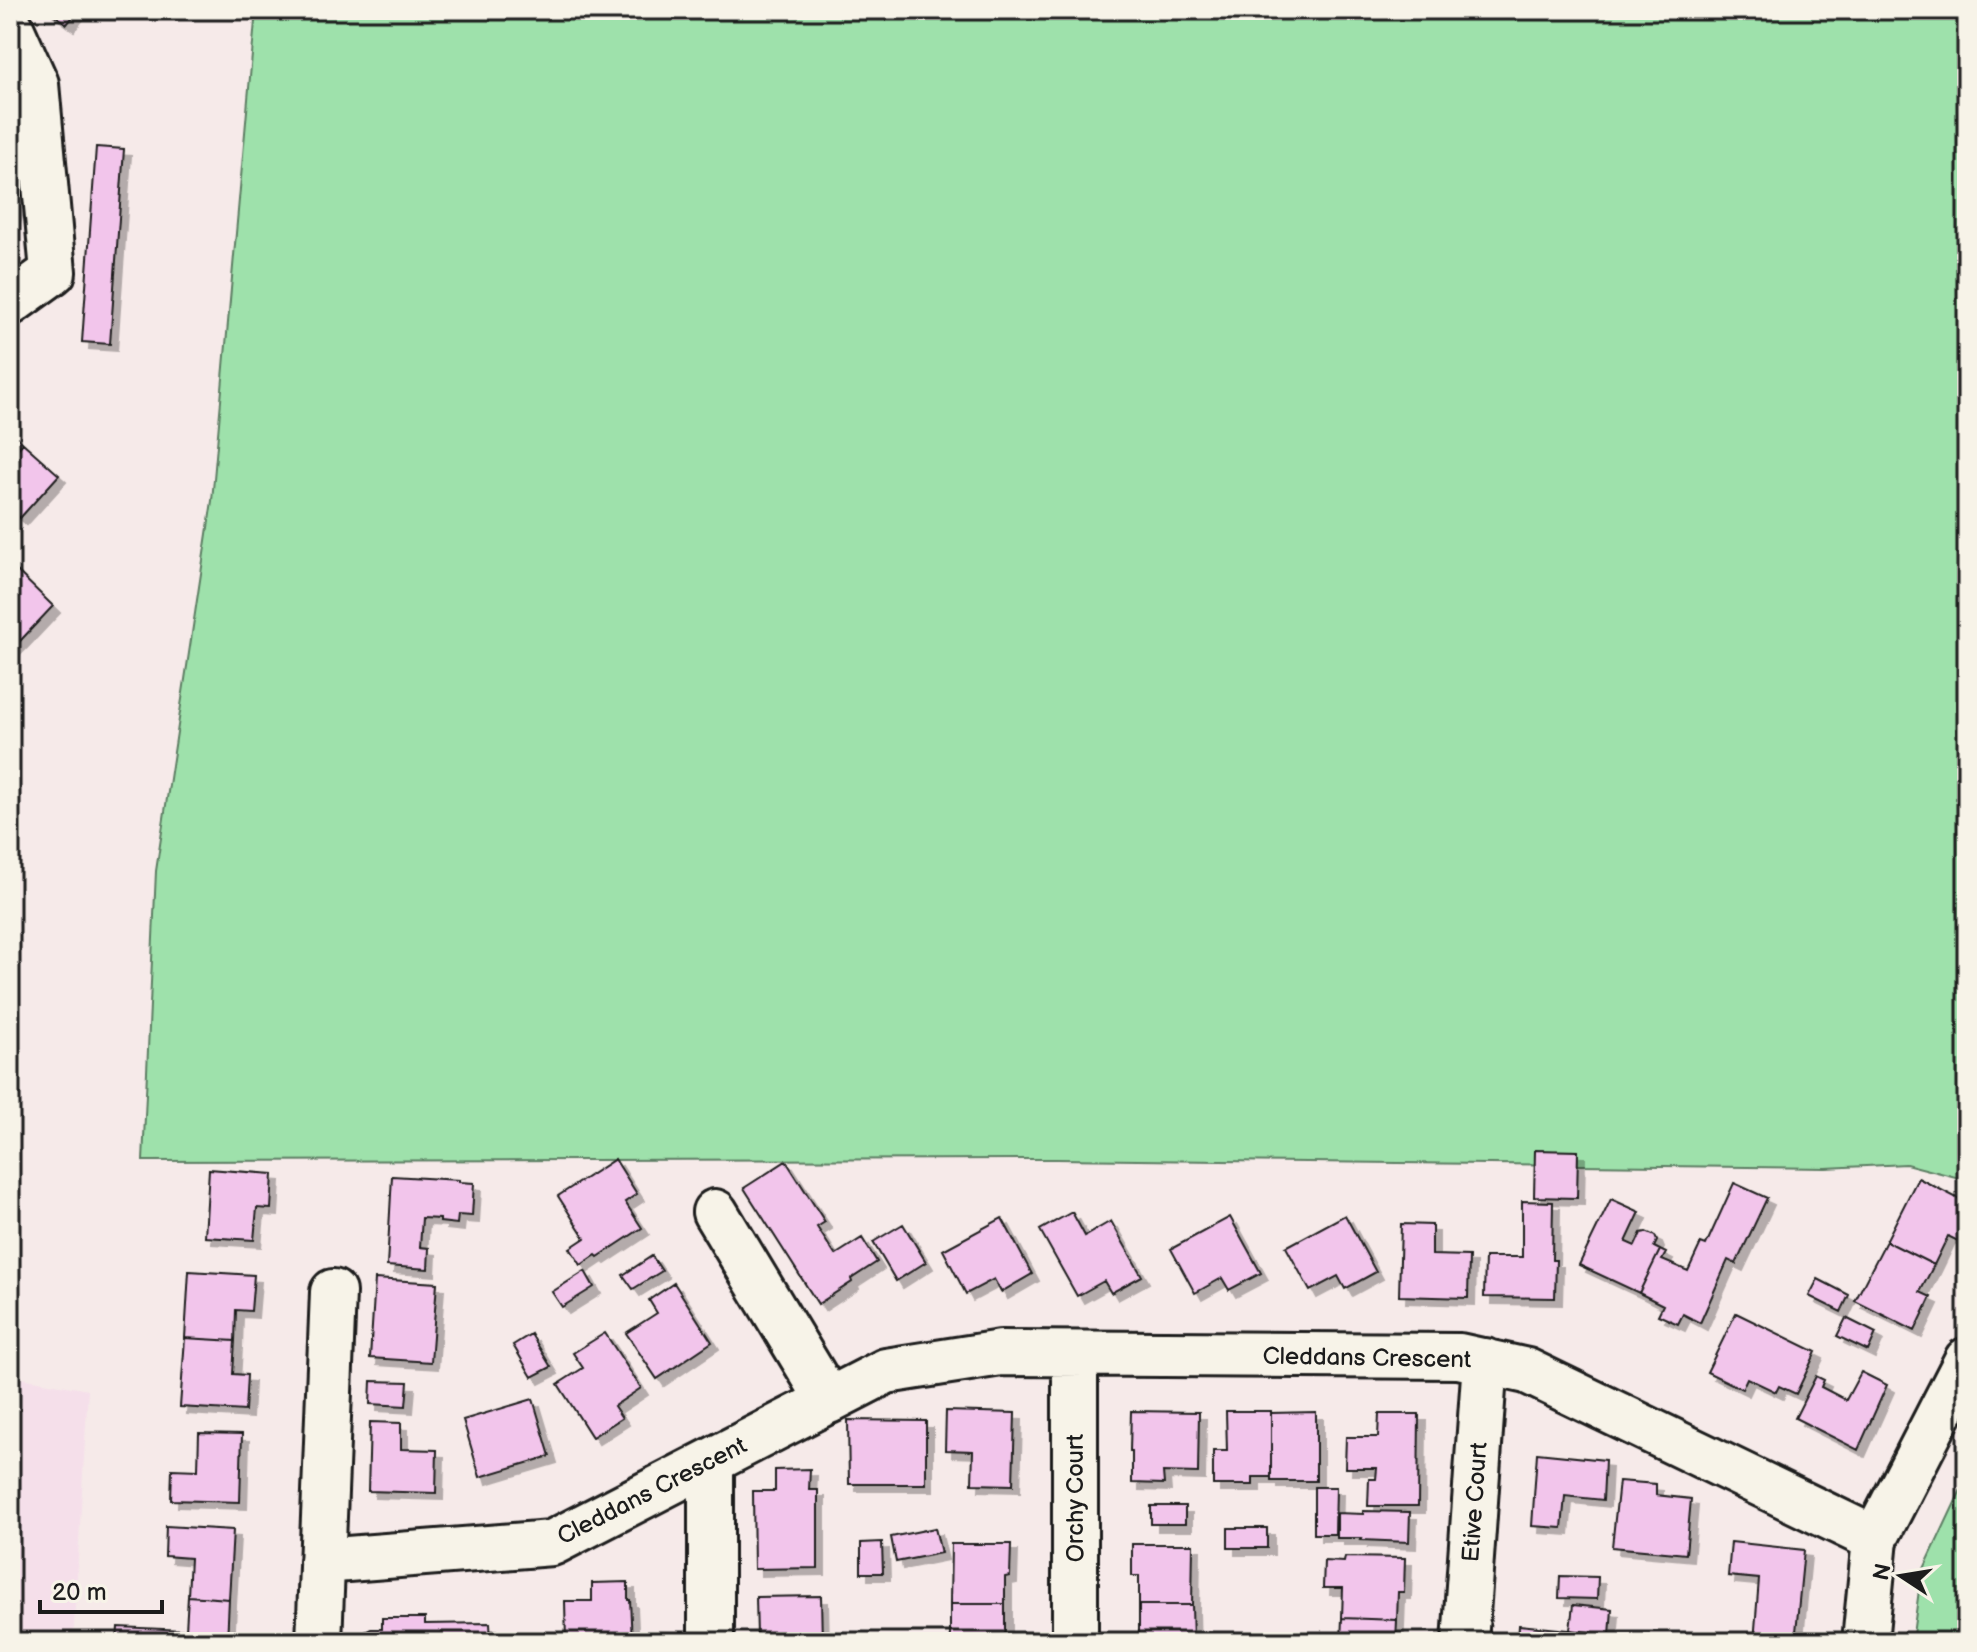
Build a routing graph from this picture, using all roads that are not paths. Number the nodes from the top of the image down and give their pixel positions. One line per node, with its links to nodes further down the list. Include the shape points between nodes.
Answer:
1 (10, 26): 2 (street, via 36,84 53,272)
2 (10, 303)
3 (715, 1212): 8 (street)
4 (333, 1292): 11 (street)
5 (1075, 1354): 7 (street, Cleddans Crescent, via 1459,1356); 8 (street, Cleddans Crescent, via 1001,1353 886,1371); 14 (street, Orchy Court)
6 (1967, 1360): 10 (street)
7 (1485, 1361): 10 (street, Cleddans Crescent, via 1527,1371); 15 (street, Etive Court)
8 (829, 1401): 9 (street, Cleddans Crescent)
9 (711, 1462): 11 (street, Cleddans Crescent, via 552,1543); 13 (street)
10 (1875, 1539): 16 (street)
11 (322, 1561): 12 (street)
12 (319, 1642)
13 (711, 1642)
14 (1075, 1642)
15 (1465, 1642)
16 (1865, 1642)

